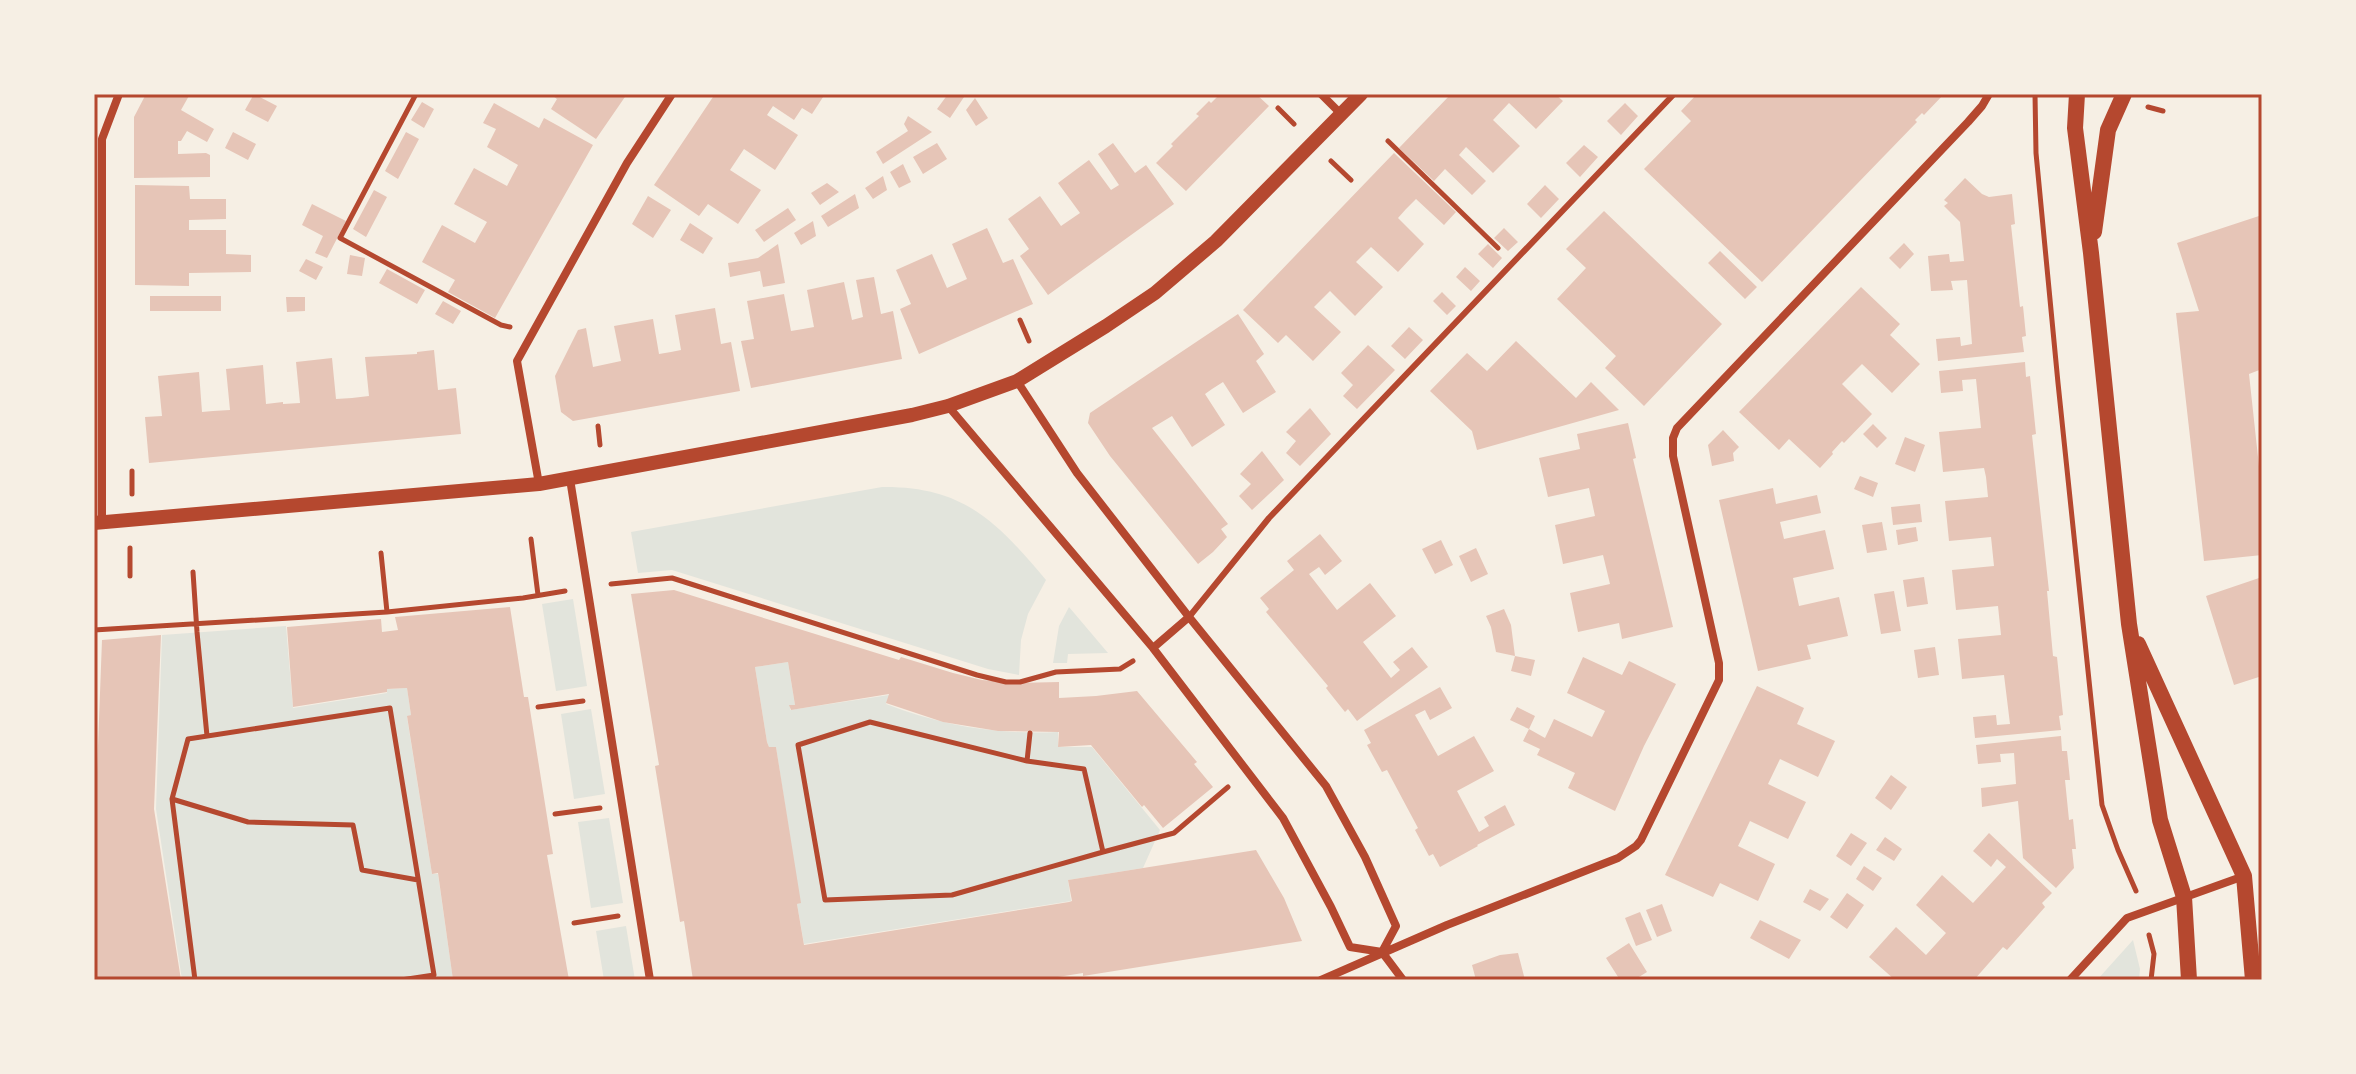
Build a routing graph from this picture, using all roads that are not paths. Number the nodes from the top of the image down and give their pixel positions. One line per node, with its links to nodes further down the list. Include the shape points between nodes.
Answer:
1 (119, 94): 15 (street, via 102,139)
2 (672, 94): 14 (street, via 627,163 517,361)
3 (1321, 94): 9 (street)
4 (1361, 94): 9 (street)
5 (1674, 94): 16 (lane, via 1269,518)
6 (1989, 94): 21 (street, via 1677,428 1673,456 1719,680 1641,840 1618,858)
7 (2077, 94): 10 (main road, via 2075,128)
8 (2124, 94): 10 (main road, via 2108,130)
9 (1341, 114): 11 (street, via 1216,241 1155,293)
10 (2091, 253): 17 (main road)
11 (1017, 381): 12 (street); 16 (street, via 1077,473)
12 (948, 406): 13 (street); 18 (street)
13 (570, 479): 14 (street); 22 (street)
14 (539, 484): 15 (street)
15 (98, 523)
16 (1189, 617): 18 (street); 21 (street, via 1326,786 1396,926)
17 (2129, 624): 19 (main road); 20 (main road, via 2160,820)
18 (1153, 648): 21 (street, via 1283,818 1350,947)
19 (2244, 876): 20 (street); 27 (main road)
20 (2184, 897): 25 (street, via 2127,918); 26 (main road)
21 (1382, 952): 23 (street); 24 (street)
22 (650, 980)
23 (1321, 980)
24 (1403, 980)
25 (2070, 980)
26 (2189, 980)
27 (2253, 980)

